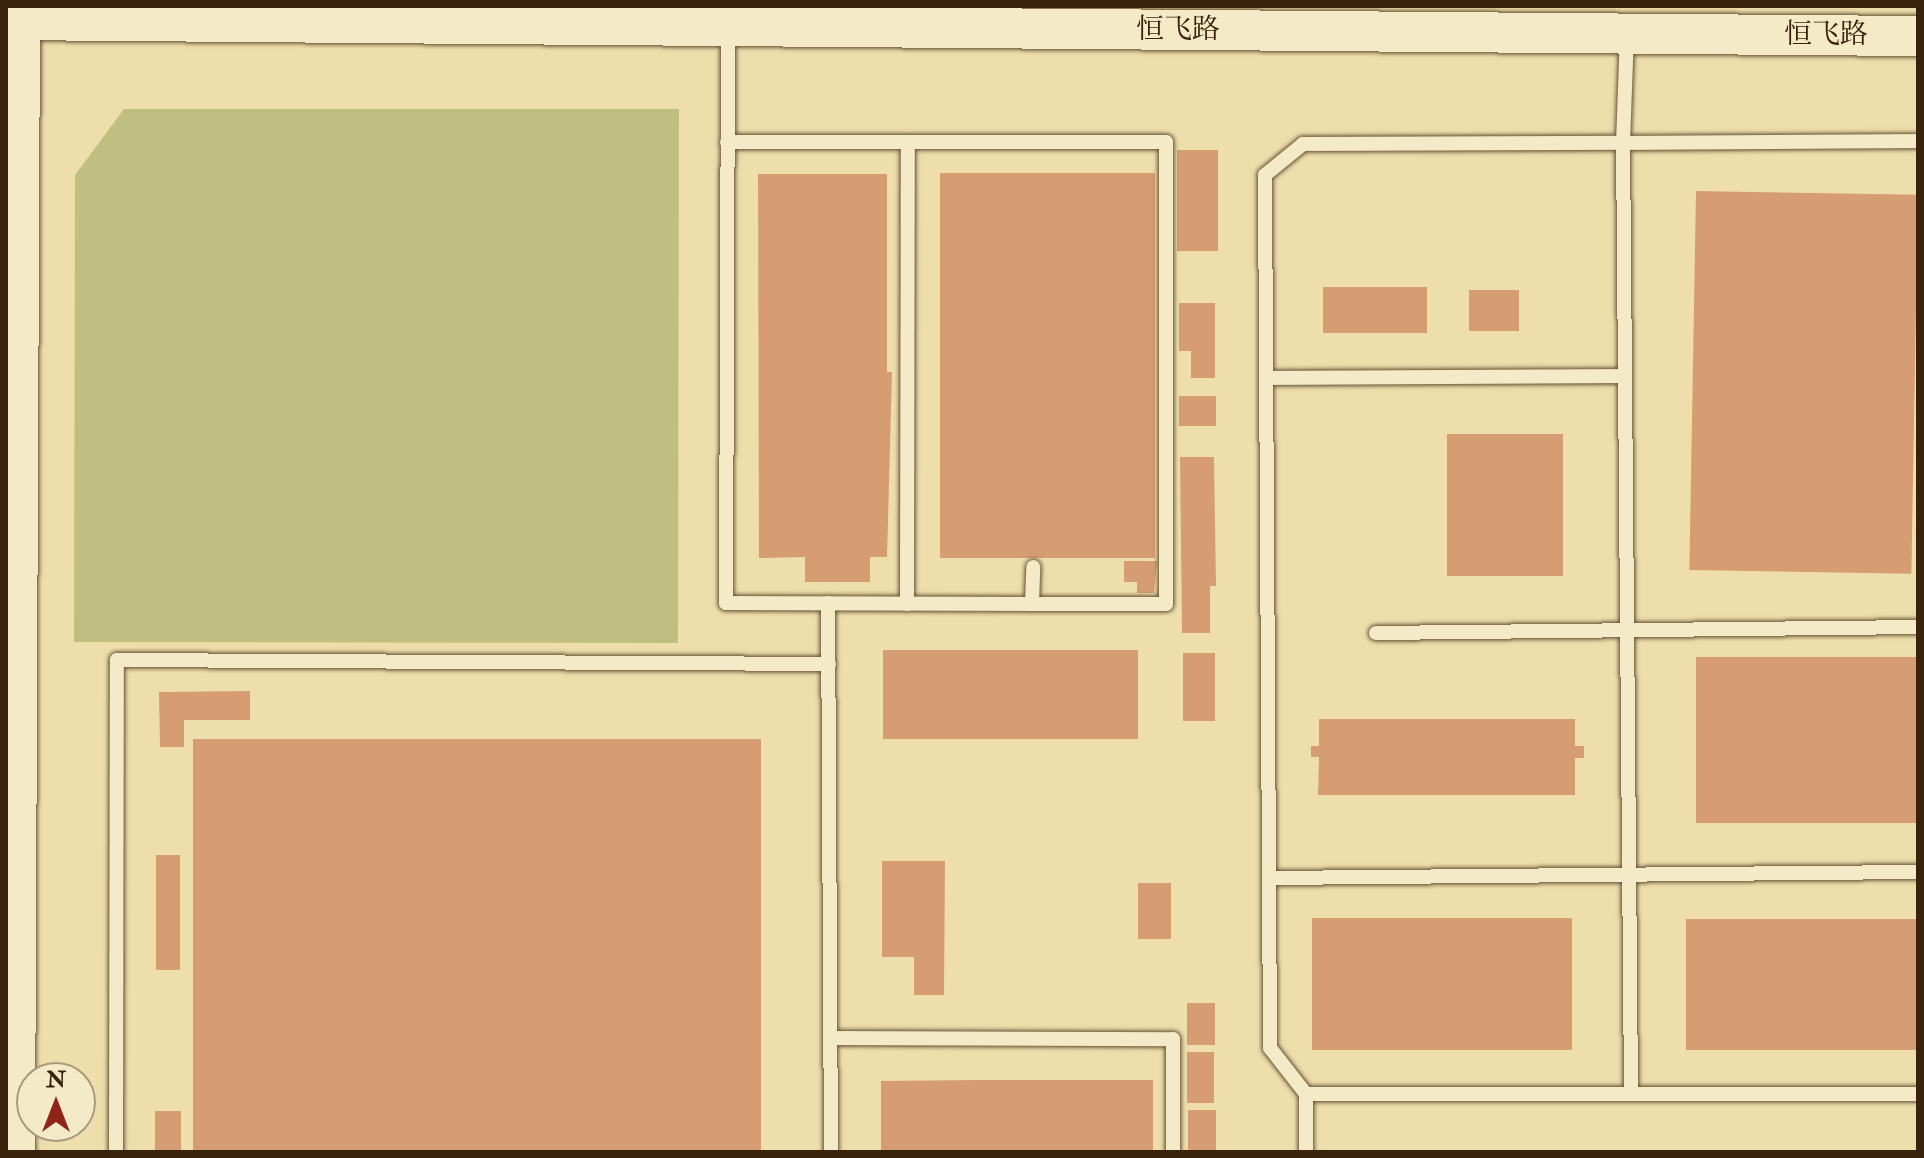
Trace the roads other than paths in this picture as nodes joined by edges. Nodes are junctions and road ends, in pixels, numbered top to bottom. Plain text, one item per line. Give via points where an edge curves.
1 (15, 15) edge
2 (728, 26) junction
3 (1627, 34) junction
4 (1918, 36) edge
5 (1918, 141) edge
6 (727, 142) junction
7 (908, 142) junction
8 (1623, 143) junction
9 (1624, 376) junction
10 (1266, 378) junction
11 (1033, 567) dead end
12 (828, 603) junction
13 (907, 604) junction
14 (1032, 604) junction
15 (1918, 627) edge
16 (1625, 631) junction
17 (1376, 633) dead end
18 (829, 664) junction
19 (1628, 872) junction
20 (1918, 872) edge
21 (1269, 878) junction
22 (831, 1038) junction
23 (1631, 1093) junction
24 (11, 1094) edge
25 (1306, 1094) junction
26 (1918, 1094) edge
27 (15, 1152) edge
28 (116, 1152) edge
29 (831, 1152) edge
30 (1173, 1152) edge
31 (1306, 1152) edge

1 - 2 main road, 恒飞路
1 - 24 main road
2 - 3 main road, 恒飞路
2 - 6 lane
3 - 4 main road, 恒飞路
3 - 8 lane
5 - 8 lane
6 - 7 lane
6 - 12 lane via 726,603
7 - 13 lane
7 - 14 lane via 1166,142 1166,604
8 - 9 lane
8 - 10 lane via 1303,144 1265,175
9 - 10 lane
9 - 16 lane
10 - 21 lane
11 - 14 lane
12 - 13 lane
12 - 18 lane
13 - 14 lane
15 - 16 lane
16 - 17 lane
16 - 19 lane
18 - 22 lane
18 - 28 lane via 117,660
19 - 20 lane
19 - 21 lane
19 - 23 lane
21 - 25 lane via 1270,1048
22 - 29 lane
22 - 30 lane via 1173,1039
23 - 25 lane
23 - 26 lane
24 - 27 main road
25 - 31 lane

